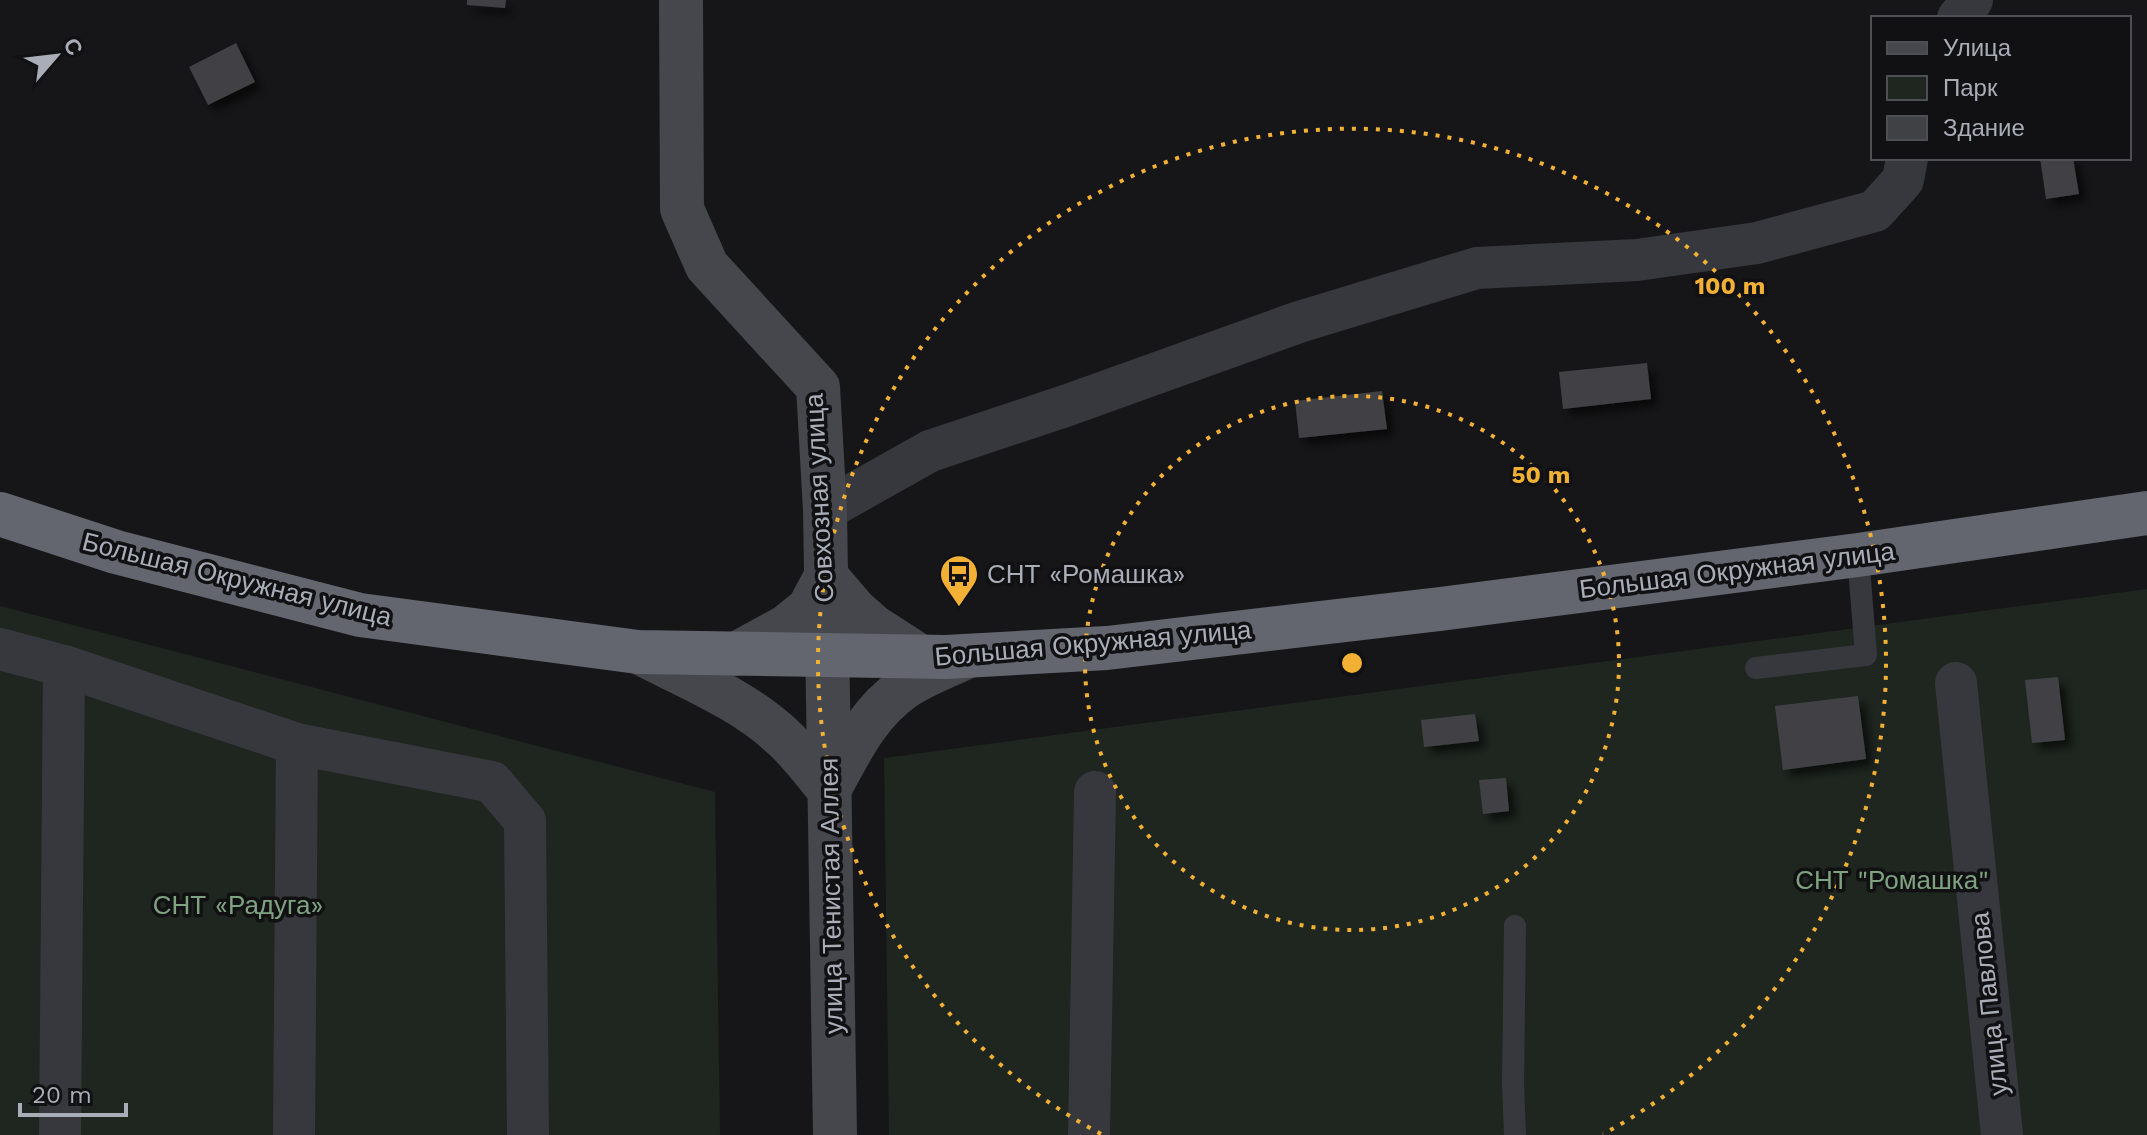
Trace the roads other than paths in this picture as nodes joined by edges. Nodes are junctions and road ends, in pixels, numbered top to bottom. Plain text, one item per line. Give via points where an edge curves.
1 (681, 0) edge
2 (1972, 0) edge
3 (1960, 16) edge
4 (1907, 160) edge
5 (825, 510) junction
6 (2147, 513) edge
7 (0, 514) edge
8 (1858, 555) junction
9 (826, 576) junction
10 (0, 649) edge
11 (638, 652) junction
12 (736, 654) junction
13 (827, 657) junction
14 (921, 657) junction
15 (966, 657) junction
16 (64, 666) junction
17 (1756, 668) dead end
18 (1956, 683) dead end
19 (297, 744) junction
20 (829, 790) junction
21 (1095, 792) dead end
22 (1515, 926) dead end
23 (60, 1135) edge
24 (294, 1135) edge
25 (528, 1135) edge
26 (835, 1135) edge
27 (1089, 1135) edge
28 (1515, 1135) edge
29 (2002, 1135) edge

1 - 5 street, Совхозная улица via 682,209 707,266 818,387
2 - 3 street
4 - 5 street via 1903,180 1875,211 1757,243 1637,260 1477,268 1299,322 930,451
5 - 9 street, Совхозная улица
6 - 8 highway, Большая Окружная улица
7 - 11 highway, Большая Окружная улица via 116,552 360,615
8 - 15 highway, Большая Окружная улица via 1107,648
8 - 17 lane via 1866,655
9 - 12 street via 809,608
9 - 13 street, Совхозная улица
9 - 14 street via 873,626
10 - 16 street
11 - 12 highway, Большая Окружная улица
11 - 20 street via 759,718 788,742
12 - 13 highway, Большая Окружная улица
13 - 14 highway, Большая Окружная улица
13 - 20 street, улица Тенистая Аллея
14 - 15 highway, Большая Окружная улица
15 - 20 street via 906,687 878,710
16 - 19 street
16 - 23 street
18 - 29 street, улица Павлова
19 - 24 street
19 - 25 street via 492,782 525,821
20 - 26 street, улица Тенистая Аллея
21 - 27 street
22 - 28 lane

